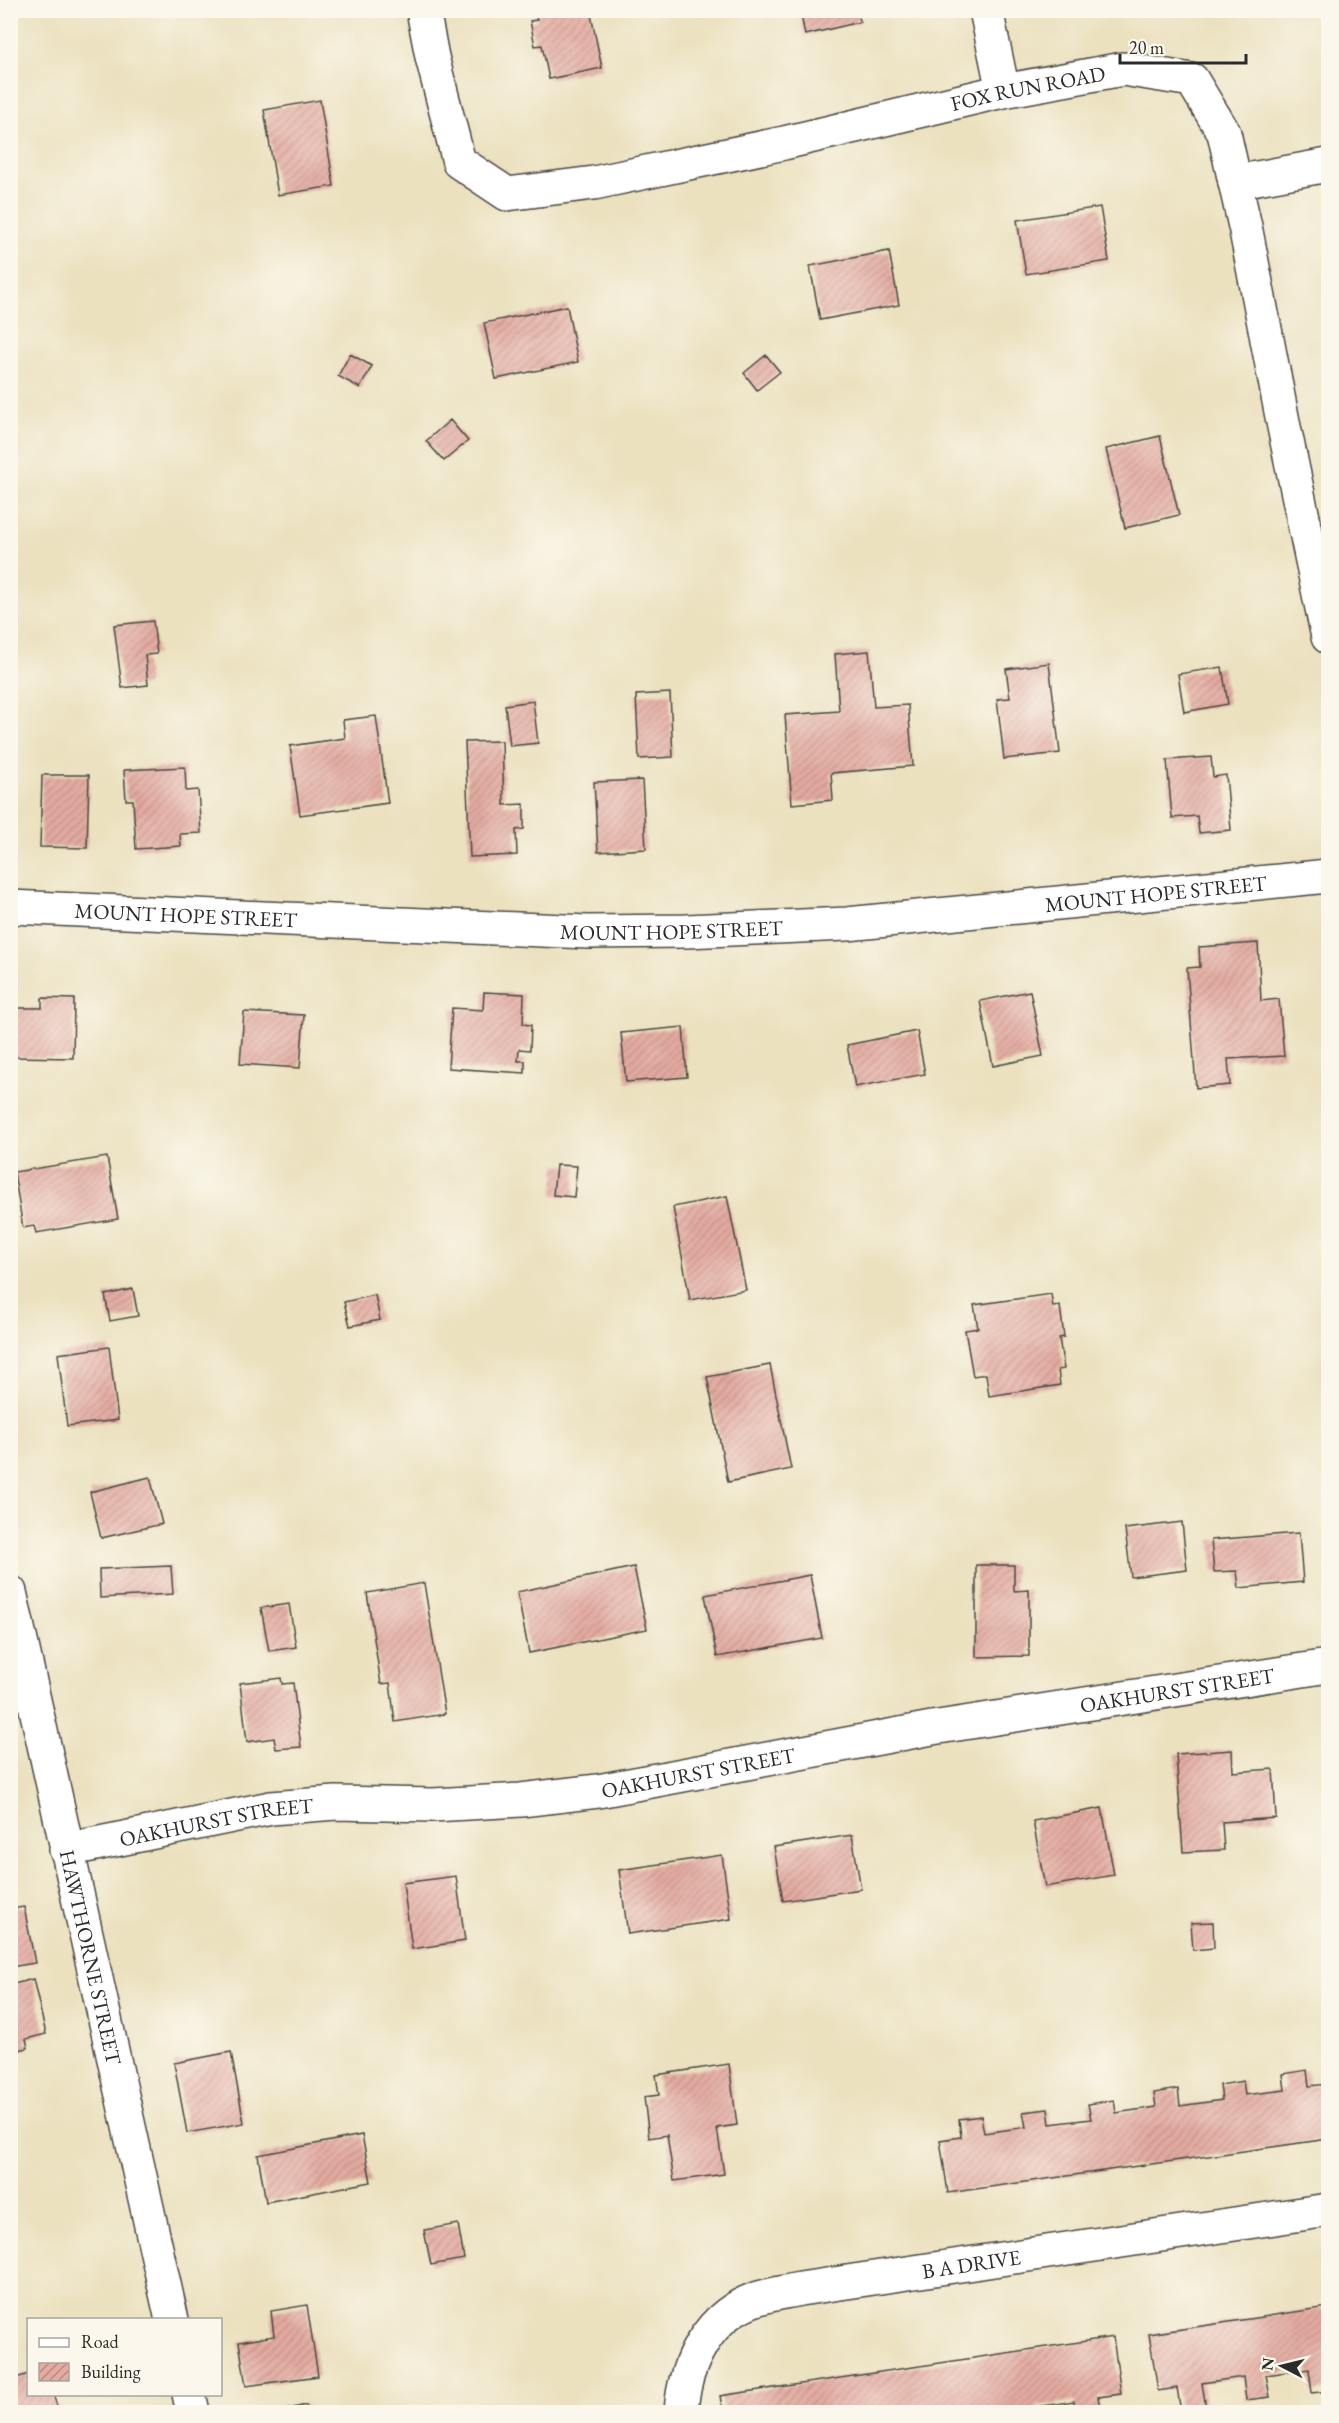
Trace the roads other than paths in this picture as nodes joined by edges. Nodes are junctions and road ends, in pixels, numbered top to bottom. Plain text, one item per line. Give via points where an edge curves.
1 (423, 10) edge
2 (986, 10) edge
3 (1003, 91) junction
4 (1329, 165) edge
5 (1236, 182) junction
6 (1329, 637) edge
7 (1329, 876) edge
8 (10, 908) edge
9 (10, 1592) edge
10 (1329, 1666) edge
11 (66, 1850) junction
12 (1329, 2210) edge
13 (172, 2318) edge
14 (189, 2396) edge
15 (193, 2412) edge
16 (681, 2412) edge

1 - 3 street, FOX RUN ROAD via 459,162 507,194 594,183
2 - 3 street
3 - 5 street, FOX RUN ROAD via 1123,69 1192,80 1224,133
4 - 5 street
5 - 6 street, FOX RUN ROAD
7 - 8 street, MOUNT HOPE STREET via 847,924 686,931 588,932
9 - 11 street, HAWTHORNE STREET
10 - 11 street, OAKHURST STREET via 932,1728 598,1791 433,1805 336,1803 271,1809
11 - 13 street, HAWTHORNE STREET
12 - 16 street, B A DRIVE via 757,2298 728,2313 705,2338 689,2366
14 - 15 street

